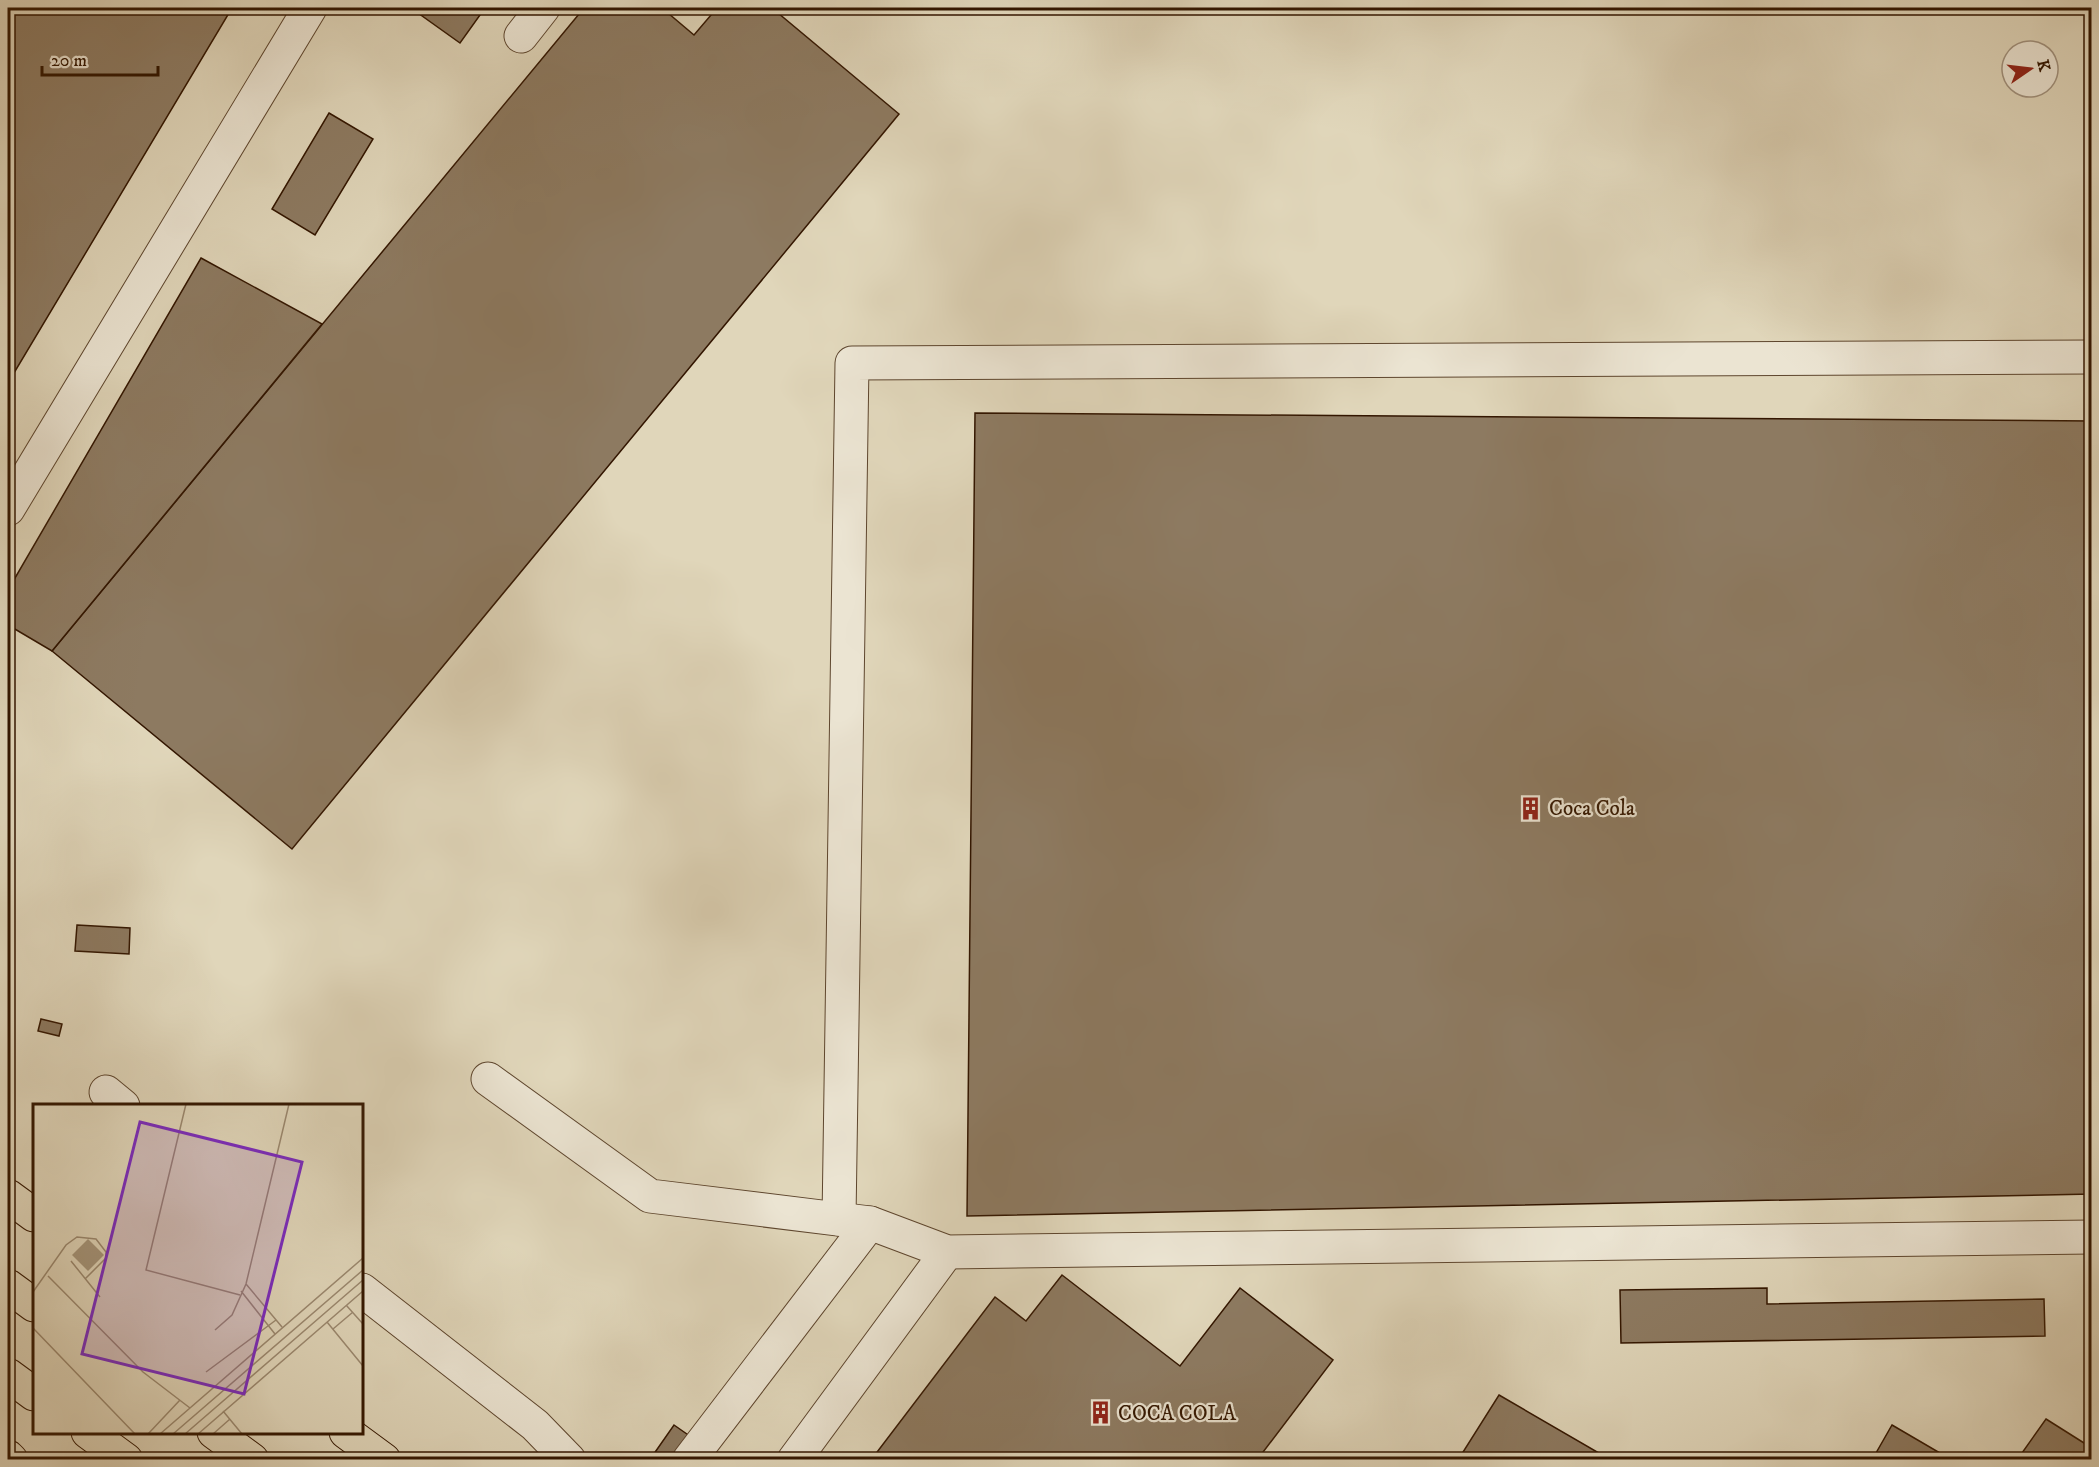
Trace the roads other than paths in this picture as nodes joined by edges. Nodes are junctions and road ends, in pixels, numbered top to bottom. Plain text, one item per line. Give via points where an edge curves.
1 (310, 8) edge
2 (543, 8) edge
3 (521, 36) dead end
4 (2091, 357) edge
5 (8, 508) edge
6 (488, 1079) dead end
7 (8, 1196) edge
8 (33, 1214) edge
9 (854, 1221) junction
10 (2091, 1237) edge
11 (947, 1252) junction
12 (8, 1286) edge
13 (363, 1291) edge
14 (33, 1304) edge
15 (8, 1375) edge
16 (33, 1393) edge
17 (91, 1434) edge
18 (217, 1434) edge
19 (349, 1434) edge
20 (8, 1457) edge
21 (11, 1460) edge
22 (126, 1460) edge
23 (252, 1460) edge
24 (384, 1460) edge
25 (569, 1460) edge
26 (689, 1460) edge
27 (794, 1460) edge

1 - 5 street
2 - 3 street
4 - 9 street via 852,363
6 - 9 street via 650,1196
7 - 8 main road
9 - 11 street
9 - 26 street
10 - 11 street
11 - 27 street
12 - 14 main road
13 - 25 street via 535,1425
15 - 16 main road
17 - 22 main road
18 - 23 main road
19 - 24 main road
20 - 21 main road

